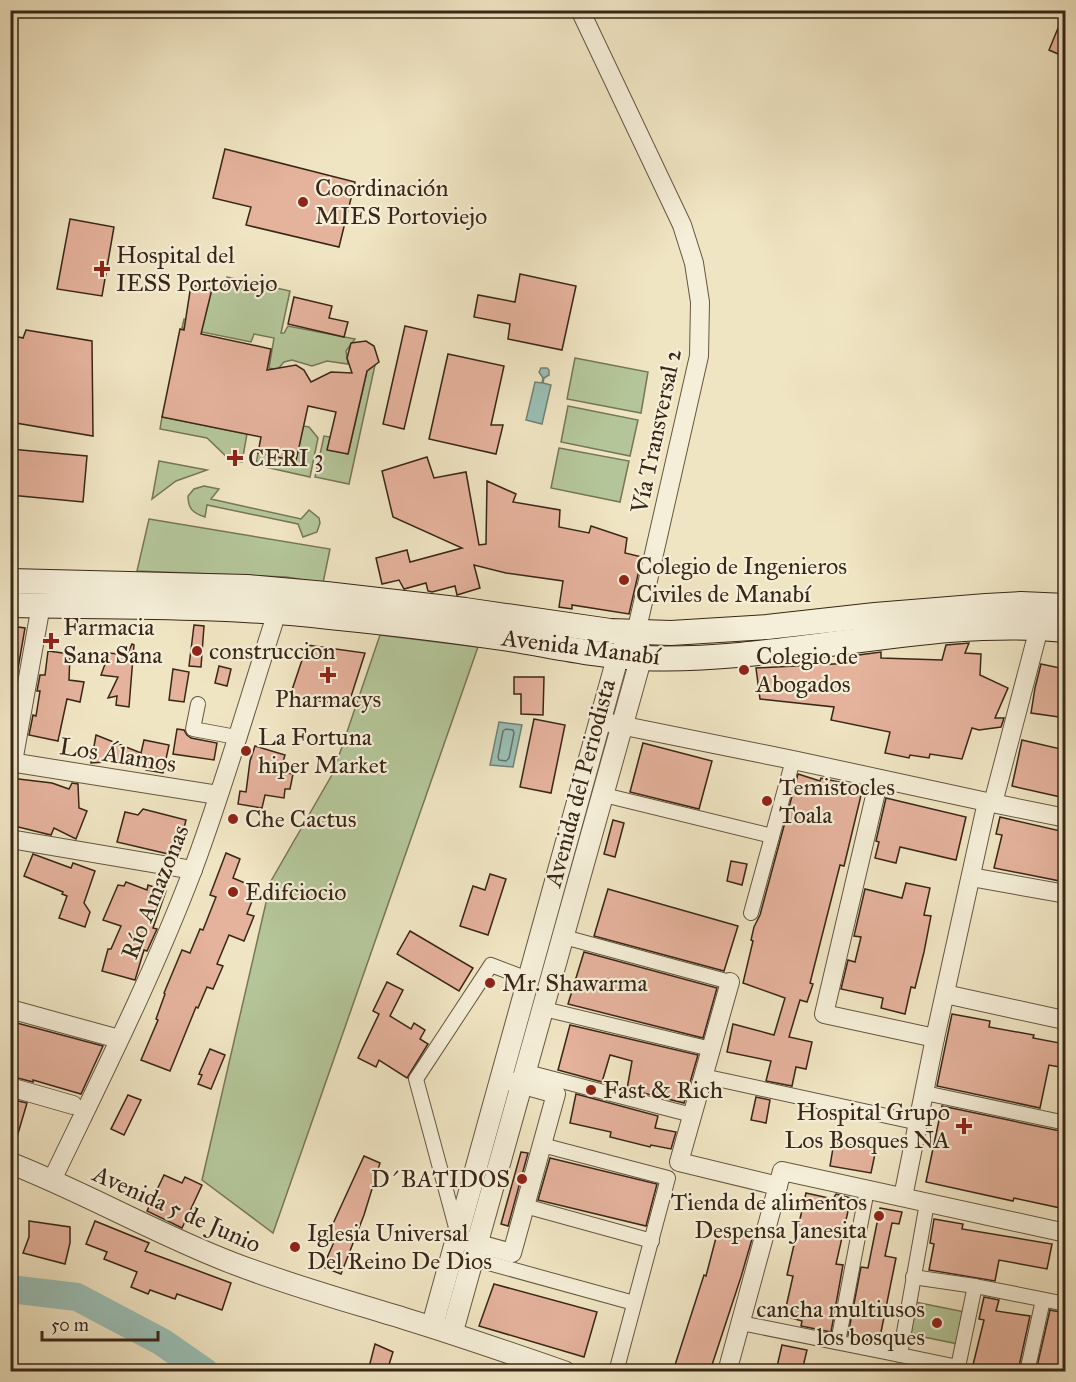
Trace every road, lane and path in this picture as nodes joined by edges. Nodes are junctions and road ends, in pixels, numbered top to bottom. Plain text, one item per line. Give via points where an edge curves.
1 (580, 10) edge
2 (10, 581) edge
3 (326, 594) junction
4 (10, 605) edge
5 (41, 605) junction
6 (1065, 606) edge
7 (277, 612) junction
8 (1039, 628) junction
9 (1065, 630) edge
10 (636, 633) junction
11 (629, 657) junction
12 (198, 704) dead end
13 (600, 721) junction
14 (622, 726) junction
15 (236, 737) junction
16 (794, 760) junction
17 (12, 762) edge
18 (879, 779) junction
19 (218, 795) junction
20 (604, 795) junction
21 (990, 803) junction
22 (1065, 818) edge
23 (772, 836) junction
24 (10, 839) edge
25 (193, 870) junction
26 (971, 877) junction
27 (1065, 894) edge
28 (751, 913) dead end
29 (564, 937) junction
30 (528, 979) junction
31 (730, 982) joint
32 (946, 990) junction
33 (10, 1009) edge
34 (544, 1009) junction
35 (1064, 1020) edge
36 (929, 1037) junction
37 (119, 1039) junction
38 (711, 1049) junction
39 (703, 1076) junction
40 (501, 1079) junction
41 (525, 1079) junction
42 (10, 1088) edge
43 (925, 1093) junction
44 (73, 1105) dead end
45 (692, 1115) junction
46 (919, 1123) junction
47 (1065, 1123) edge
48 (542, 1145) junction
49 (10, 1162) edge
50 (52, 1180) junction
51 (778, 1186) junction
52 (867, 1190) junction
53 (903, 1197) junction
54 (927, 1203) junction
55 (525, 1206) junction
56 (1065, 1233) edge
57 (457, 1235) junction
58 (652, 1241) junction
59 (476, 1251) junction
60 (913, 1277) junction
61 (975, 1286) junction
62 (1043, 1300) junction
63 (634, 1303) junction
64 (1065, 1304) edge
65 (741, 1323) junction
66 (432, 1327) junction
67 (452, 1334) junction
68 (838, 1342) junction
69 (900, 1355) junction
70 (958, 1369) edge
71 (565, 1371) edge
72 (616, 1371) edge
73 (727, 1371) edge
74 (1027, 1371) edge

1 - 10 street, Vía Transversal 2 via 682,225 694,263 700,302 699,356
2 - 3 main road, Avenida Manabí via 248,587
3 - 7 street, Avenida Manabí
3 - 10 main road, Avenida Manabí
4 - 5 main road, Avenida Manabí
5 - 7 main road, Avenida Manabí
5 - 17 street
6 - 10 main road, Avenida Manabí via 997,605 707,633
7 - 11 main road, Avenida Manabí
7 - 15 street, Río Amazonas
8 - 9 main road, Avenida Manabí
8 - 11 main road, Avenida Manabí via 971,629 731,655
8 - 21 street
10 - 11 street, Avenida del Periodista
11 - 13 street, Avenida del Periodista
11 - 14 street, Avenida del Periodista
12 - 15 street via 193,729
13 - 14 street
13 - 30 street, Avenida del Periodista
14 - 16 street
14 - 20 street, Avenida del Periodista
15 - 19 street, Río Amazonas
16 - 18 street
16 - 23 street
17 - 19 street, Los Álamos
18 - 21 street
18 - 36 street via 824,1014
19 - 25 street, Río Amazonas
20 - 23 street
20 - 29 street, Avenida del Periodista
21 - 22 street
21 - 26 street
23 - 28 street
24 - 25 street
25 - 37 street, Río Amazonas
26 - 27 street
26 - 32 street
29 - 31 street
29 - 34 street, Avenida del Periodista
30 - 40 street, Avenida del Periodista
30 - 57 street via 492,965 416,1079
31 - 38 street
32 - 35 street
32 - 36 street
33 - 37 street
34 - 38 street
34 - 41 street, Avenida del Periodista
36 - 43 street
37 - 50 street, Río Amazonas
38 - 39 street
39 - 45 street
39 - 46 street
40 - 41 street
40 - 57 street, Avenida del Periodista
41 - 45 street
41 - 48 street via 556,1094
41 - 59 street, Avenida del Periodista
42 - 44 street
43 - 46 street
43 - 47 street
45 - 51 street via 679,1162
46 - 53 street
48 - 55 street
48 - 58 street via 668,1178
49 - 50 street, Avenida 5 de Junio
50 - 66 street, Avenida 5 de Junio via 234,1264
51 - 52 street via 783,1171
51 - 65 street
52 - 53 street
52 - 68 street
53 - 54 street
54 - 56 street
54 - 60 street
55 - 58 street
55 - 59 street via 512,1253
57 - 59 street
57 - 66 street, Avenida del Periodista
58 - 63 street
59 - 63 street
59 - 67 street, Avenida del Periodista
60 - 61 street
60 - 69 street
61 - 62 street
61 - 70 street
62 - 64 street
62 - 74 street
63 - 72 street
65 - 68 street
65 - 73 street
66 - 67 street, Avenida 5 de Junio
67 - 71 street, Avenida 5 de Junio
68 - 69 street
69 - 70 street

